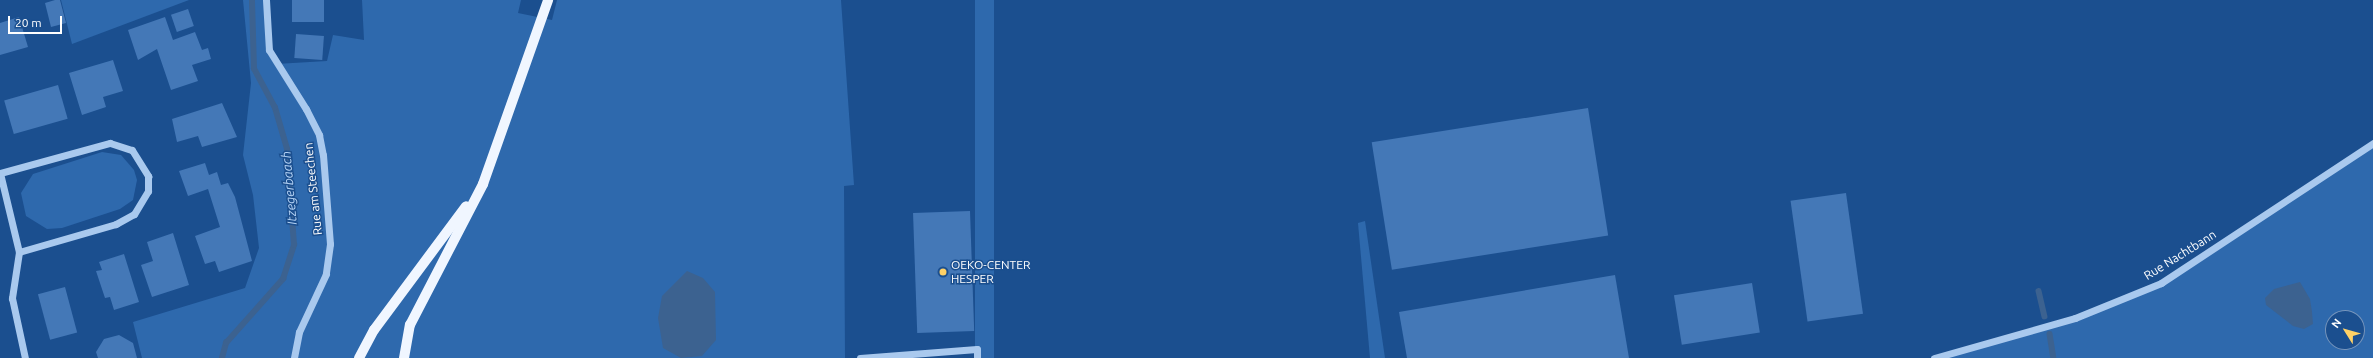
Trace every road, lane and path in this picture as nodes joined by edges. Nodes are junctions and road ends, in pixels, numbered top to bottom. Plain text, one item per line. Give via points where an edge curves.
1 (266, 0) edge
2 (548, 0) edge
3 (2373, 143) edge
4 (0, 173) edge
5 (483, 184) junction
6 (20, 252) junction
7 (25, 358) edge
8 (294, 358) edge
9 (359, 358) edge
10 (404, 358) edge
11 (860, 358) edge
12 (977, 358) edge
13 (1934, 358) edge

1 - 8 street, Rue am Steechen via 269,50 319,135 330,244 326,274 299,332
2 - 5 main road
3 - 13 street, Rue Nachtbann via 2161,283 2075,318
4 - 6 street
4 - 6 street via 110,143 132,150 148,176 148,191 134,214 116,224
5 - 9 main road via 374,330
5 - 10 main road via 410,325
6 - 7 street via 12,298
11 - 12 street via 977,349

